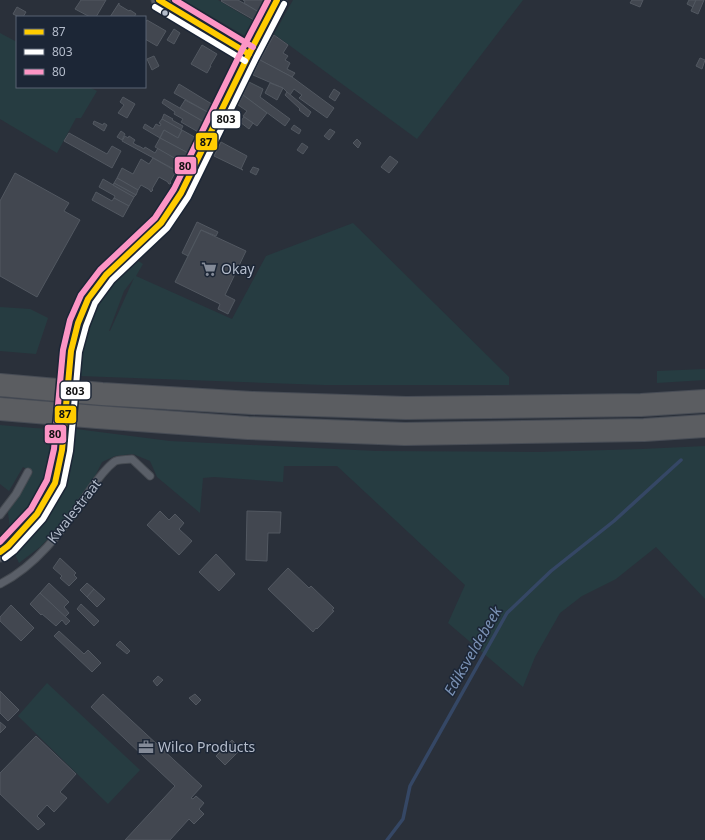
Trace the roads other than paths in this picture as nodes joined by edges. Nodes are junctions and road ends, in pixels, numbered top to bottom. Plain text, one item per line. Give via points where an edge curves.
1 (158, 0) edge
2 (278, 0) edge
3 (249, 54) junction
4 (0, 385) edge
5 (705, 401) edge
6 (0, 409) edge
7 (705, 426) edge
8 (28, 472) dead end
9 (150, 476) dead end
10 (0, 514) edge
11 (0, 552) edge
12 (0, 584) edge

1 - 3 street
2 - 3 street, Kwalestraat
3 - 11 street, Kwalestraat, bridge via 181,193 161,223 106,275 88,299 78,323 71,351 62,450 55,483 37,514
4 - 5 highway via 252,403 406,408 641,405
6 - 7 highway via 248,428 405,434 644,430
8 - 10 lane via 16,494
9 - 12 lane, Kwalestraat via 132,459 115,461 38,557

